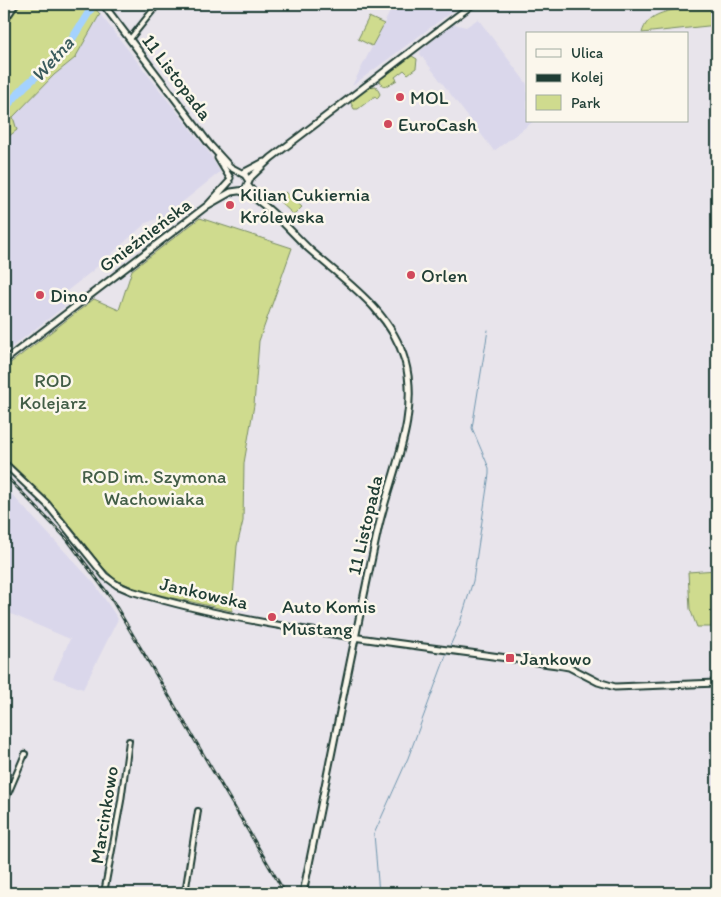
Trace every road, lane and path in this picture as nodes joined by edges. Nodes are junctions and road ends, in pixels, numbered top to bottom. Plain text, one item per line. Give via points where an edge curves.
1 (16, 4) edge
2 (103, 4) edge
3 (158, 4) edge
4 (473, 4) edge
5 (4, 22) edge
6 (130, 39) junction
7 (210, 145) junction
8 (271, 158) junction
9 (241, 173) junction
10 (230, 180) junction
11 (248, 183) junction
12 (238, 191) junction
13 (208, 205) junction
14 (271, 213) junction
15 (4, 361) edge
16 (4, 463) edge
17 (356, 638) junction
18 (717, 683) edge
19 (129, 741) dead end
20 (25, 754) dead end
21 (6, 794) edge
22 (4, 803) edge
23 (198, 811) dead end
24 (104, 893) edge
25 (185, 893) edge
26 (303, 893) edge

1 - 5 street
2 - 6 main road, 11 Listopada
3 - 6 street
4 - 8 main road
6 - 7 main road, 11 Listopada
7 - 9 main road, 11 Listopada via 229,166
7 - 10 main road, 11 Listopada
8 - 9 main road
8 - 11 main road
9 - 10 main road, Gnieźnieńska
9 - 11 main road, 11 Listopada
10 - 12 main road, 11 Listopada
10 - 13 main road, Gnieźnieńska
11 - 12 main road, Gnieźnieńska
11 - 14 main road, 11 Listopada
12 - 13 main road, Gnieźnieńska
12 - 14 main road, 11 Listopada
13 - 15 main road, Gnieźnieńska
14 - 17 main road, 11 Listopada via 375,308 393,333 406,368 407,417 378,528
16 - 17 main road, Jankowska via 47,504 101,571 117,585 139,594 231,615
17 - 18 main road, Jankowska via 569,666 598,682 615,686
17 - 26 main road, 11 Listopada
19 - 24 street, Marcinkowo
20 - 21 street
21 - 22 street
23 - 25 street

